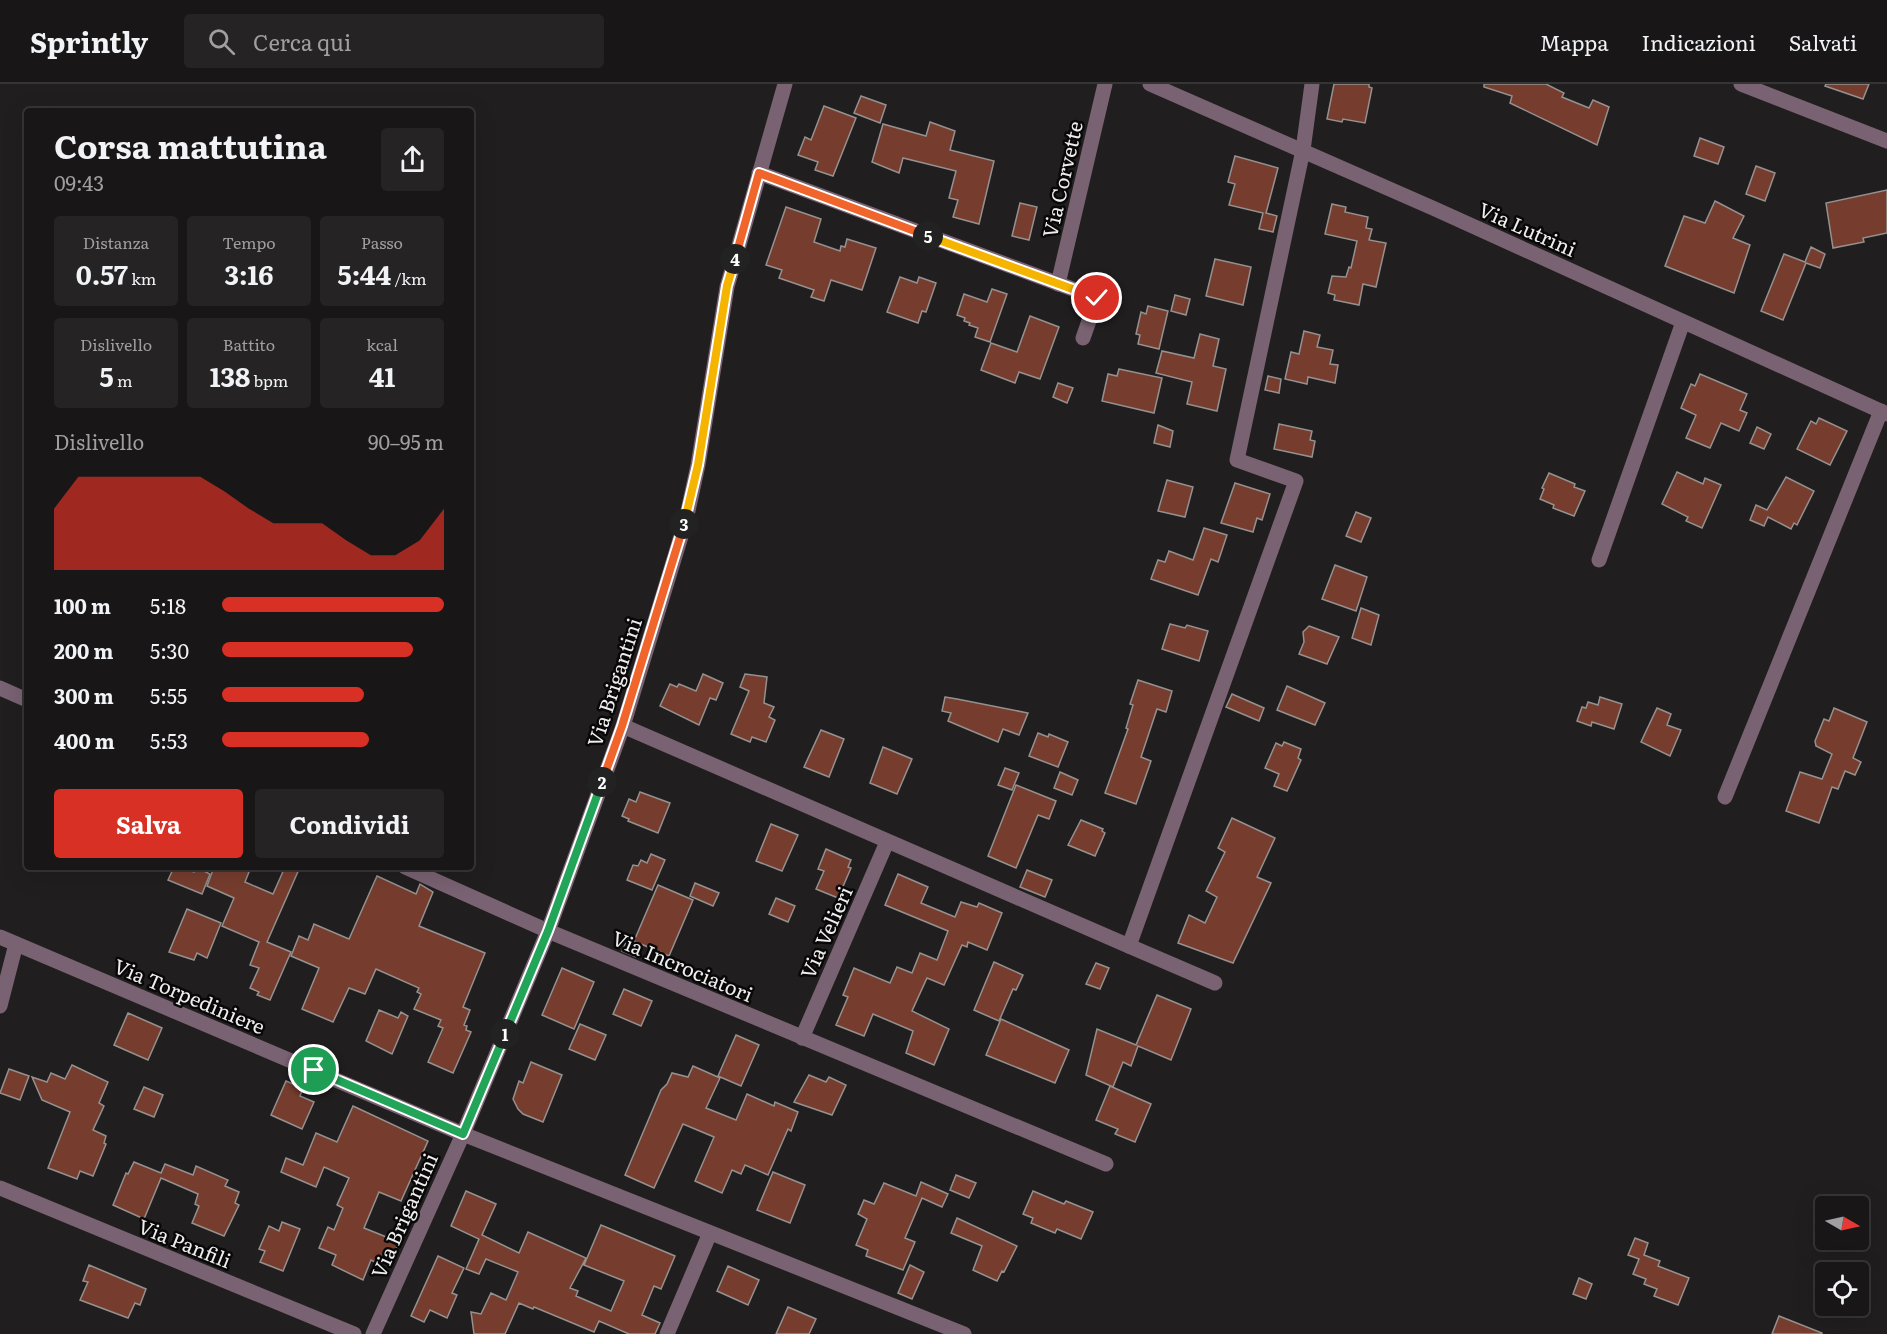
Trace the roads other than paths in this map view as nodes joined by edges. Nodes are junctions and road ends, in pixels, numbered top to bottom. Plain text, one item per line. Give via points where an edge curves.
1 (785, 84) edge
2 (1105, 84) edge
3 (1150, 84) edge
4 (1312, 84) edge
5 (1741, 84) edge
6 (1887, 141) edge
7 (1303, 150) junction
8 (759, 173) junction
9 (1058, 284) junction
10 (1683, 322) junction
11 (1083, 338) dead end
12 (1884, 413) edge
13 (1599, 560) dead end
14 (0, 688) edge
15 (24, 699) edge
16 (622, 726) junction
17 (1725, 797) dead end
18 (887, 842) junction
19 (412, 870) edge
20 (548, 931) junction
21 (0, 937) edge
22 (16, 944) junction
23 (1129, 946) junction
24 (1215, 983) dead end
25 (0, 1005) edge
26 (802, 1038) junction
27 (463, 1134) junction
28 (1106, 1164) dead end
29 (0, 1188) edge
30 (710, 1233) junction
31 (354, 1334) edge
32 (373, 1334) edge
33 (666, 1334) edge
34 (963, 1334) edge

1 - 8 street, Via Brigantini
2 - 9 street, Via Corvette
3 - 7 street, Via Lutrini
4 - 7 street
5 - 6 street
7 - 10 street, Via Lutrini
7 - 23 street via 1237,460 1296,481
8 - 9 street
8 - 16 street, Via Brigantini via 727,286 686,519
9 - 11 street via 1097,298
10 - 12 street, Via Lutrini
10 - 13 street
12 - 17 street
14 - 15 street
16 - 18 street
16 - 20 street, Via Brigantini
18 - 23 street
18 - 26 street, Via Velieri
19 - 20 street, Via Incrociatori
20 - 26 street, Via Incrociatori
20 - 27 street, Via Brigantini
21 - 22 street, Via Torpediniere
22 - 25 street
22 - 27 street, Via Torpediniere
23 - 24 street
26 - 28 street, Via Incrociatori
27 - 30 street, Via Torpediniere
27 - 32 street, Via Brigantini
29 - 31 street, Via Panfili
30 - 33 street
30 - 34 street, Via Torpediniere

